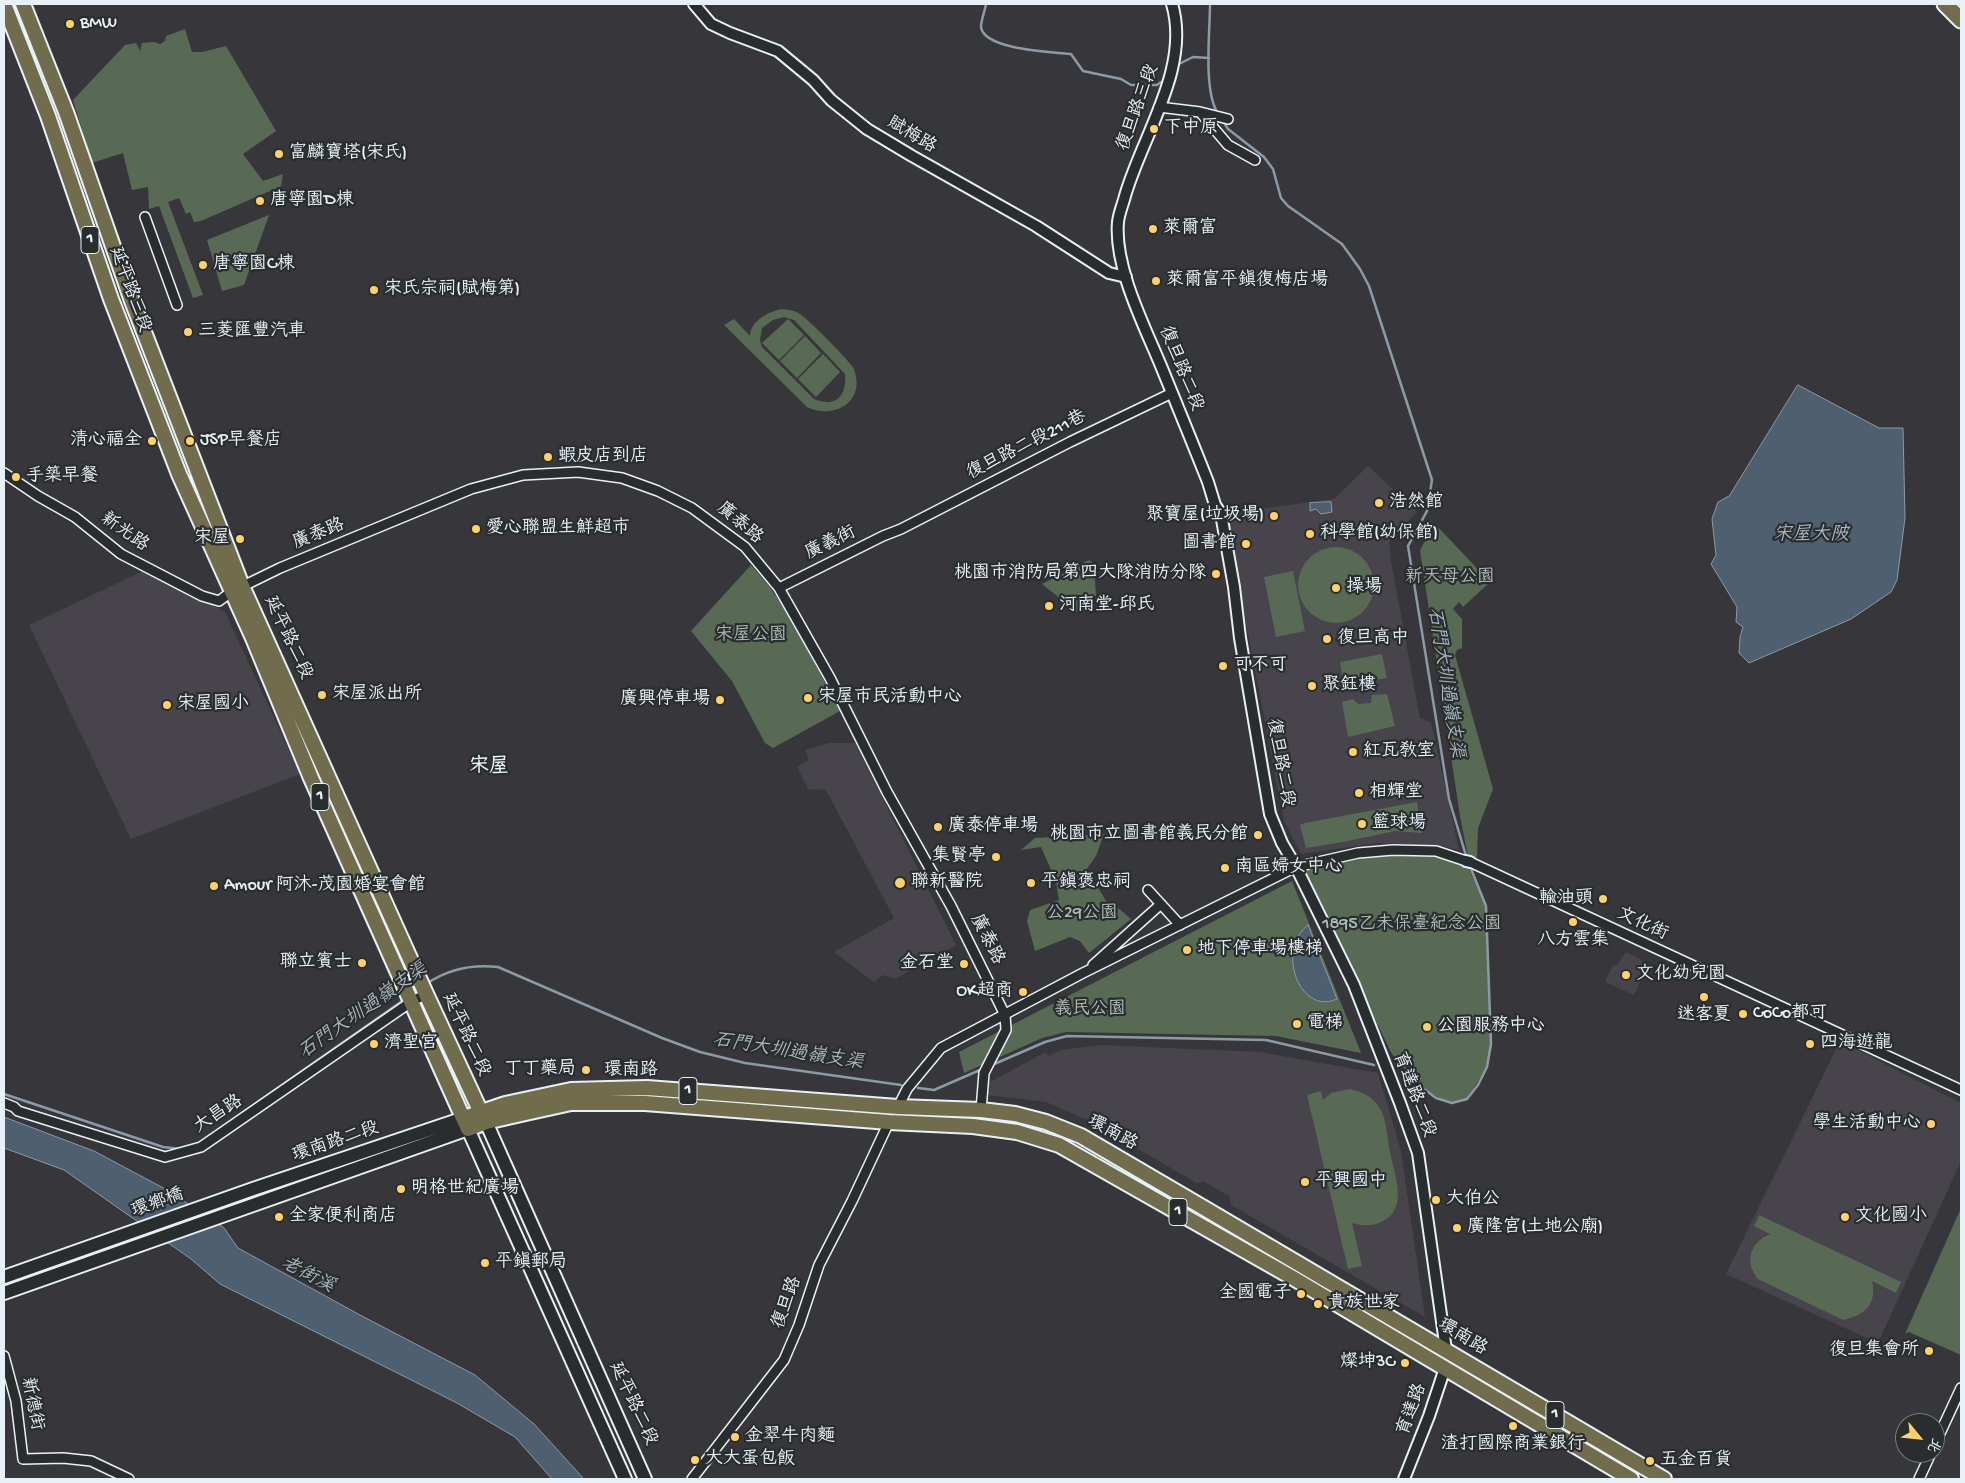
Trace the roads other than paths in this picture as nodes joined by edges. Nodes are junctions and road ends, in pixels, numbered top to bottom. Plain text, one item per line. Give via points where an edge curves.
1 (4, 4) edge
2 (23, 4) edge
3 (694, 4) edge
4 (1172, 4) edge
5 (1945, 4) edge
6 (1961, 20) edge
7 (1159, 108) junction
8 (1200, 112) junction
9 (1227, 119) dead end
10 (1255, 160) dead end
11 (145, 218) dead end
12 (1118, 221) joint
13 (1126, 277) junction
14 (177, 305) dead end
15 (1172, 393) junction
16 (196, 467) joint
17 (4, 473) edge
18 (179, 474) joint
19 (898, 531) joint
20 (779, 588) junction
21 (237, 589) junction
22 (1296, 867) junction
23 (1148, 890) dead end
24 (1161, 904) junction
25 (1180, 925) junction
26 (1083, 973) junction
27 (426, 994) junction
28 (411, 1002) junction
29 (1005, 1015) junction
30 (1961, 1090) edge
31 (4, 1103) edge
32 (898, 1107) junction
33 (4, 1108) edge
34 (18, 1110) junction
35 (981, 1110) junction
36 (483, 1117) junction
37 (889, 1122) junction
38 (466, 1123) junction
39 (219, 1201) joint
40 (1204, 1208) junction
41 (228, 1213) joint
42 (1197, 1223) junction
43 (4, 1277) edge
44 (4, 1293) edge
45 (1446, 1350) junction
46 (4, 1356) edge
47 (1445, 1368) junction
48 (1961, 1388) edge
49 (1945, 1422) edge
50 (1926, 1463) edge
51 (129, 1479) edge
52 (625, 1479) edge
53 (646, 1479) edge
54 (692, 1479) edge
55 (1404, 1479) edge
56 (1631, 1479) edge
57 (1664, 1479) edge
58 (1919, 1479) edge

1 - 18 main road, 延平路三段 / 1 via 48,116 111,299
2 - 16 main road, 延平路三段 / 1
3 - 13 street, 賦梅路 via 712,24 778,51 867,129 1036,226 1109,273
4 - 7 street, 復旦路三段 via 1177,33 1175,55
5 - 6 highway
7 - 8 street
7 - 12 street, 復旦路三段 via 1130,180
8 - 9 street
8 - 10 street via 1228,145
11 - 14 street
12 - 13 street, 復旦路二段
13 - 15 street, 復旦路二段
15 - 19 street, 復旦路二段211巷
15 - 22 street, 復旦路二段 via 1221,514 1270,814
16 - 21 main road, 延平路二段 / 1
17 - 21 street, 新光路 via 75,517 121,554 202,596 219,601
18 - 21 main road, 延平路二段 / 1
19 - 20 street, 廣義街
20 - 21 street, 廣泰路 via 745,547 692,508 622,478 578,472 523,475 472,490 280,568
20 - 29 street, 廣泰路 via 951,906
21 - 27 main road, 延平路二段 / 1
21 - 28 main road, 延平路二段 / 1 via 311,778
22 - 25 street
22 - 30 street, 文化街 via 1358,853 1393,850 1436,851 1468,861
22 - 45 street, 育達路二段 via 1354,985 1418,1153
23 - 24 street
24 - 25 street
24 - 26 street
25 - 26 street
26 - 29 street
27 - 28 street, 大昌路
27 - 36 main road, 延平路二段 / 1
28 - 34 street, 大昌路 via 232,1127 185,1153 165,1157
28 - 38 main road, 延平路二段 / 1
29 - 32 street via 941,1048 907,1089
29 - 35 street via 1006,1030 984,1073
31 - 34 street, 大昌路
32 - 35 main road, 環南路 / 1
32 - 36 main road, 環南路 / 1 via 646,1088 571,1090 505,1104
32 - 37 street
33 - 34 street
35 - 40 main road, 環南路 / 1 via 1014,1114 1063,1128
36 - 37 main road, 環南路 / 1 via 571,1104 636,1103
36 - 38 main road, 環南路 / 1
36 - 53 main road, 延平路二段
37 - 42 main road, 環南路 / 1 via 973,1126 1017,1132 1059,1144
37 - 54 street, 復旦路 via 820,1265 784,1360
38 - 39 main road, 環南路二段
38 - 41 main road, 環南路二段
38 - 52 main road, 延平路二段
39 - 43 main road, 環鄉橋
40 - 42 main road
40 - 45 main road, 環南路 / 1
41 - 44 main road, 環鄉橋
42 - 47 main road, 環南路 / 1
45 - 47 street, 育達路
45 - 57 main road, 環南路 / 1
46 - 51 street, 新德街 via 16,1401 24,1459 91,1461
47 - 55 street, 育達路
47 - 56 main road, 環南路 / 1
48 - 49 street
50 - 58 street

